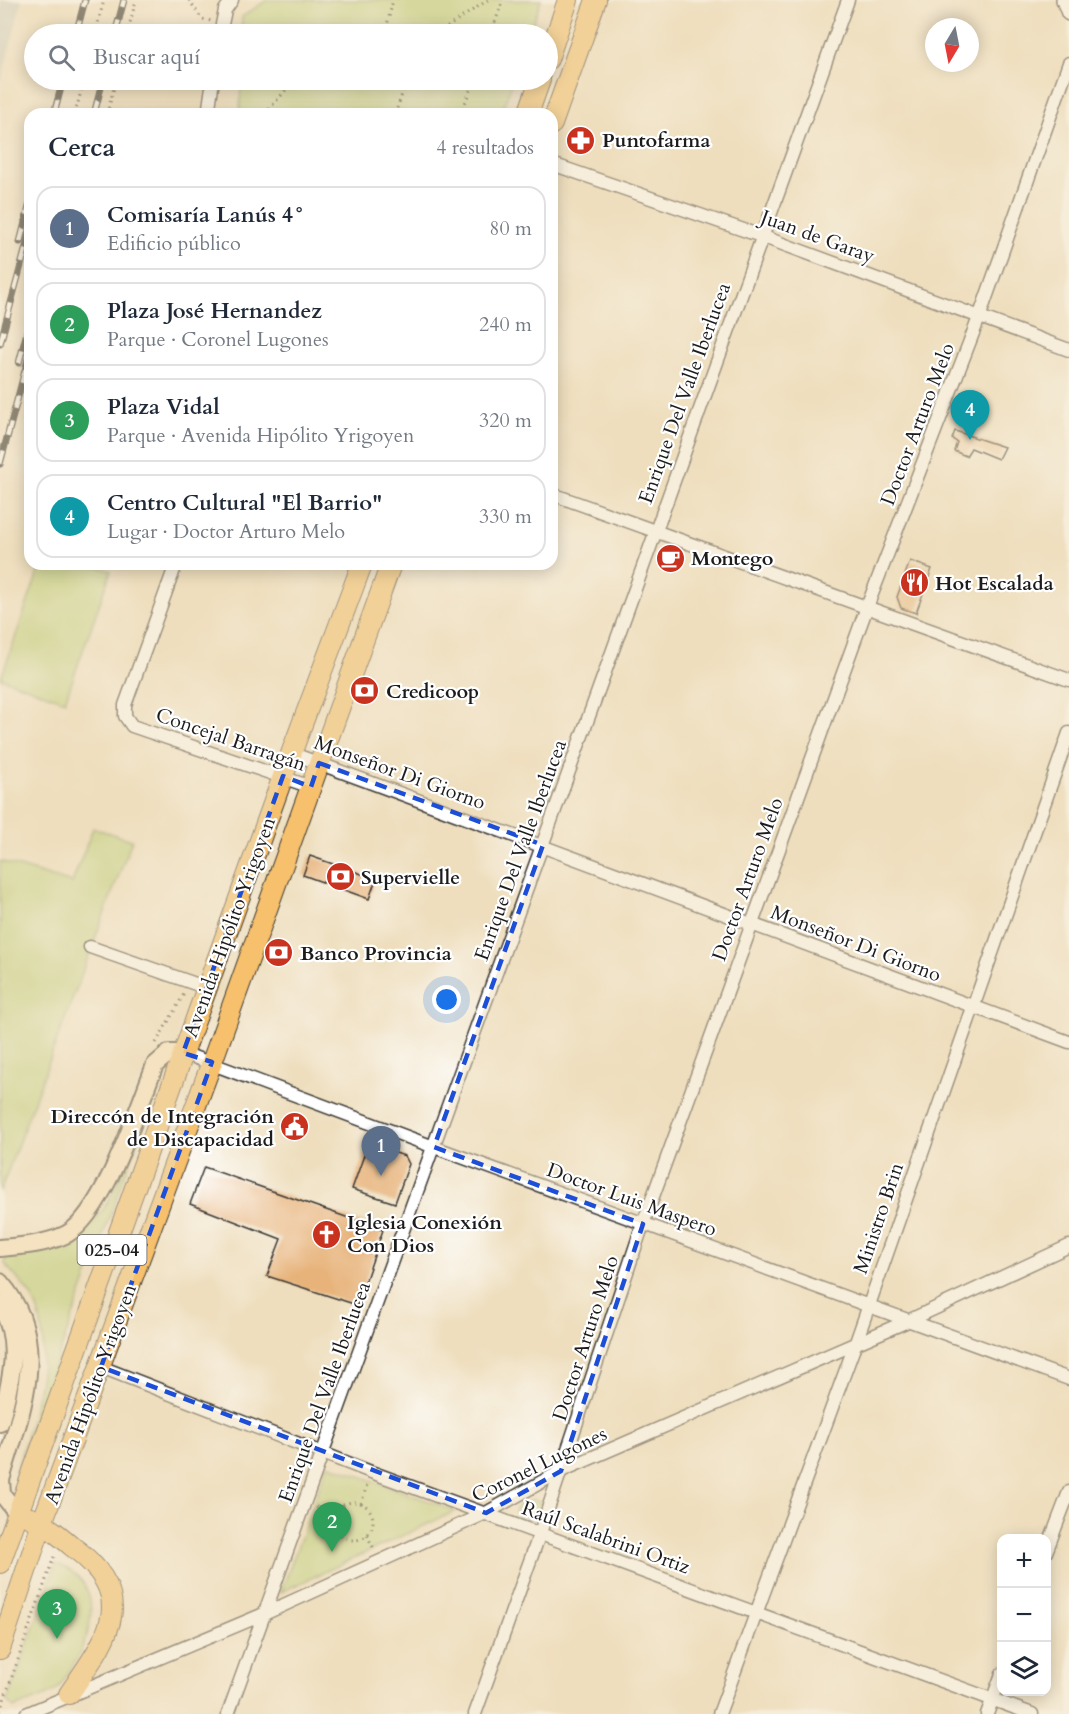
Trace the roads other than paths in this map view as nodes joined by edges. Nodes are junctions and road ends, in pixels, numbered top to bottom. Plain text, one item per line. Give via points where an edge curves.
1 (232, 0) edge
2 (568, 0) edge
3 (596, 0) edge
4 (848, 0) edge
5 (1064, 0) edge
6 (1069, 13) edge
7 (222, 24) edge
8 (558, 30) edge
9 (1069, 63) edge
10 (212, 90) edge
11 (536, 90) edge
12 (209, 108) edge
13 (530, 108) edge
14 (558, 108) edge
15 (558, 166) edge
16 (761, 236) junction
17 (980, 315) junction
18 (1069, 350) edge
19 (558, 496) edge
20 (655, 531) junction
21 (174, 570) edge
22 (360, 570) edge
23 (389, 570) edge
24 (867, 607) junction
25 (1069, 680) edge
26 (1069, 733) edge
27 (291, 753) junction
28 (319, 763) junction
29 (283, 776) junction
30 (311, 787) junction
31 (543, 845) junction
32 (751, 924) junction
33 (90, 947) dead end
34 (207, 988) junction
35 (971, 1008) junction
36 (1069, 1042) edge
37 (183, 1053) junction
38 (212, 1062) junction
39 (434, 1147) junction
40 (643, 1224) junction
41 (1069, 1246) edge
42 (0, 1248) edge
43 (0, 1282) edge
44 (0, 1305) edge
45 (869, 1306) junction
46 (910, 1320) junction
47 (855, 1345) junction
48 (100, 1367) junction
49 (1069, 1379) edge
50 (0, 1423) edge
51 (322, 1453) junction
52 (561, 1471) junction
53 (1, 1480) edge
54 (1069, 1492) edge
55 (50, 1501) junction
56 (17, 1513) junction
57 (486, 1513) junction
58 (42, 1523) junction
59 (540, 1533) junction
60 (1051, 1541) edge
61 (0, 1563) edge
62 (95, 1563) junction
63 (757, 1612) junction
64 (264, 1614) junction
65 (0, 1649) edge
66 (997, 1686) edge
67 (69, 1694) junction
68 (992, 1699) junction
69 (26, 1714) edge
70 (228, 1714) edge
71 (475, 1714) edge
72 (719, 1714) edge
73 (987, 1714) edge
74 (1032, 1714) edge

1 - 7 street
2 - 8 main road
3 - 14 main road
4 - 16 street, Enrique Del Valle Iberlucea
5 - 6 street
9 - 17 street, Doctor Arturo Melo
10 - 12 street
11 - 13 main road
15 - 16 street, Juan de Garay
16 - 17 street, Juan de Garay
16 - 20 street, Enrique Del Valle Iberlucea
17 - 18 street, Juan de Garay
17 - 24 street, Doctor Arturo Melo
19 - 20 street
20 - 24 street
20 - 31 street, Enrique Del Valle Iberlucea
21 - 29 street, Concejal Barragán via 125,705 125,716 132,726
22 - 27 main road, Avenida Hipólito Yrigoyen / 025-04
23 - 28 main road, Avenida Hipólito Yrigoyen / 025-04
24 - 25 street
24 - 32 street, Doctor Arturo Melo
26 - 35 street, Ministro Brin
27 - 28 street, Monseñor Di Giorno
27 - 29 main road, Avenida Hipólito Yrigoyen / 025-04
28 - 30 main road, Avenida Hipólito Yrigoyen / 025-04
28 - 31 street, Monseñor Di Giorno
29 - 30 street, Concejal Barragán
29 - 34 main road, Avenida Hipólito Yrigoyen / 025-04
30 - 38 main road, Avenida Hipólito Yrigoyen / 025-04
31 - 32 street, Monseñor Di Giorno
31 - 39 street, Enrique Del Valle Iberlucea
32 - 35 street, Monseñor Di Giorno
32 - 40 street, Doctor Arturo Melo
33 - 34 street
34 - 37 main road, Avenida Hipólito Yrigoyen / 025-04
35 - 36 street, Monseñor Di Giorno
35 - 45 street, Ministro Brin
37 - 38 street, Doctor Luis Maspero
37 - 42 main road via 169,1053 155,1065 103,1191 81,1223 52,1240
37 - 56 main road, Avenida Hipólito Yrigoyen / 025-04
38 - 39 street, Doctor Luis Maspero
38 - 48 main road, Avenida Hipólito Yrigoyen / 025-04
39 - 40 street, Doctor Luis Maspero
39 - 51 street, Enrique Del Valle Iberlucea
40 - 45 street, Doctor Luis Maspero
40 - 52 street, Doctor Arturo Melo
41 - 46 street, Coronel Lugones
43 - 53 main road via 27,1329 30,1347 25,1397
44 - 50 main road via 8,1317 14,1342 13,1367
45 - 46 street, Doctor Luis Maspero
45 - 47 street, Ministro Brin
46 - 47 street, Coronel Lugones
46 - 49 street, Doctor Luis Maspero
47 - 52 street, Coronel Lugones
47 - 63 street, Ministro Brin
48 - 51 street, Raúl Scalabrini Ortiz
48 - 55 main road, Avenida Hipólito Yrigoyen / 025-04
51 - 57 street, Raúl Scalabrini Ortiz
51 - 64 street, Enrique Del Valle Iberlucea
52 - 57 street, Coronel Lugones
52 - 59 street, Doctor Arturo Melo
53 - 56 main road via 2,1494
54 - 60 street
55 - 58 main road, Avenida Hipólito Yrigoyen / 025-04
55 - 62 main road
56 - 58 main road
56 - 61 main road, Avenida Hipólito Yrigoyen / 025-04
57 - 59 street, Raúl Scalabrini Ortiz
57 - 64 street, Coronel Lugones
58 - 62 main road
58 - 65 main road, Avenida Hipólito Yrigoyen / 025-04
59 - 63 street, Raúl Scalabrini Ortiz
59 - 71 street, Doctor Arturo Melo
62 - 67 main road via 109,1590 113,1616 100,1647
63 - 68 street, Raúl Scalabrini Ortiz
63 - 72 street, Ministro Brin
64 - 67 street, Coronel Lugones
64 - 70 street, Enrique Del Valle Iberlucea
66 - 68 street
67 - 69 street, Coronel Lugones
68 - 73 street
68 - 74 street, Raúl Scalabrini Ortiz

